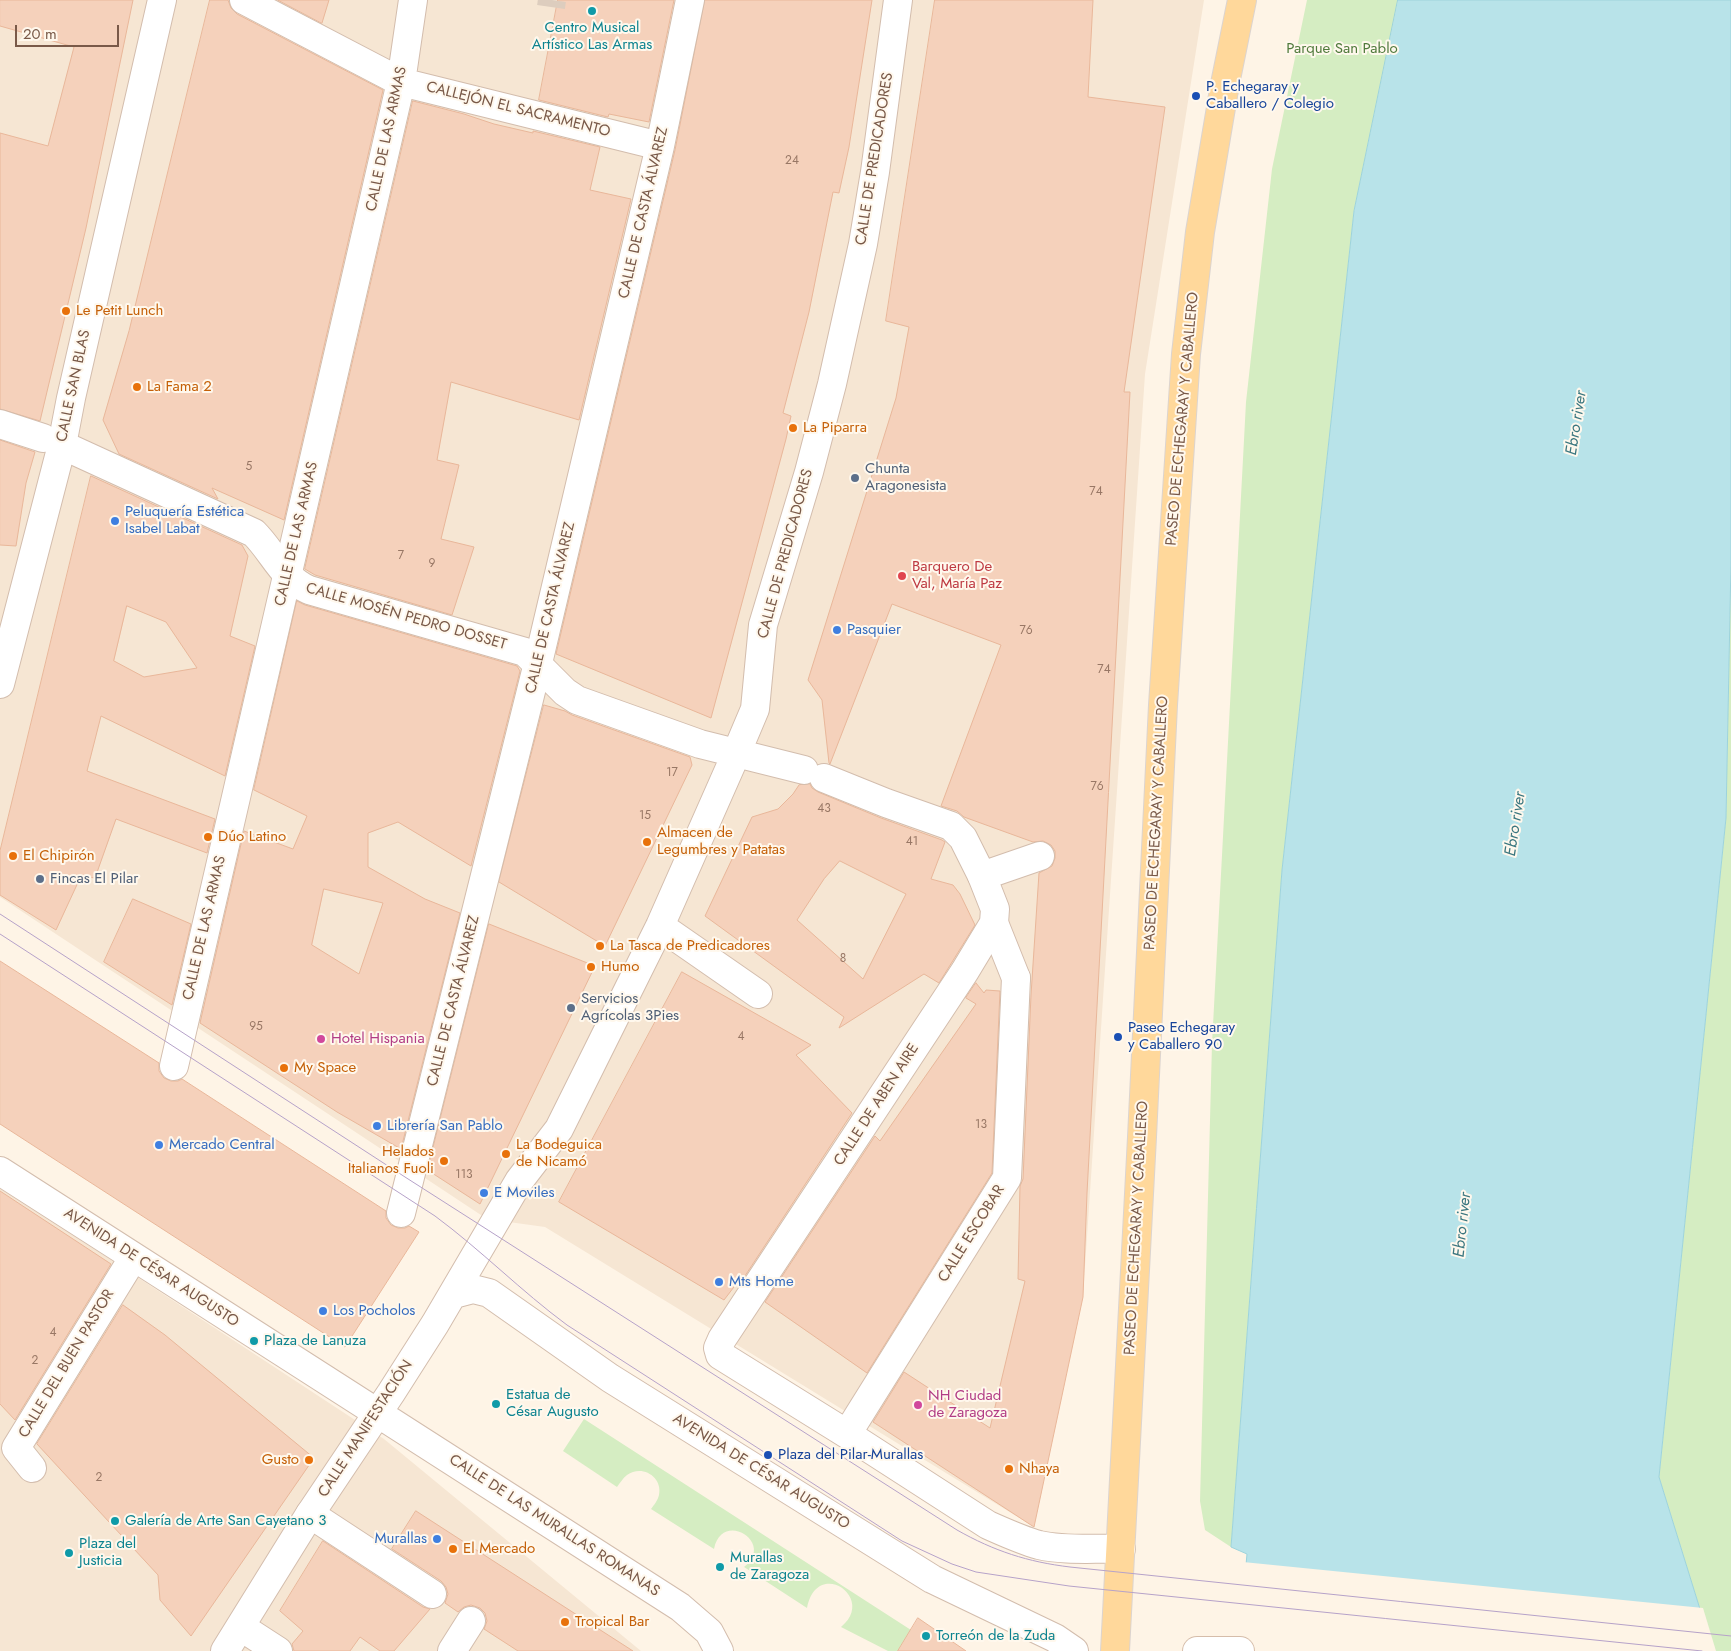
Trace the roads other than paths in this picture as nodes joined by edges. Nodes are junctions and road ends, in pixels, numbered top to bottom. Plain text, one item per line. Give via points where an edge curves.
1 (162, 0) edge
2 (244, 0) edge
3 (413, 0) edge
4 (690, 0) edge
5 (898, 0) edge
6 (1242, 0) edge
7 (401, 82) junction
8 (660, 146) junction
9 (0, 424) edge
10 (52, 442) junction
11 (288, 575) junction
12 (538, 664) junction
13 (0, 684) edge
14 (736, 754) junction
15 (1040, 856) dead end
16 (982, 876) junction
17 (994, 923) junction
18 (660, 926) junction
19 (758, 994) dead end
20 (174, 1066) dead end
21 (0, 1172) edge
22 (401, 1213) dead end
23 (490, 1231) joint
24 (133, 1258) junction
25 (454, 1294) junction
26 (378, 1413) junction
27 (847, 1434) junction
28 (32, 1468) dead end
29 (310, 1514) junction
30 (1121, 1549) junction
31 (432, 1594) dead end
32 (471, 1621) dead end
33 (241, 1627) junction
34 (225, 1651) edge
35 (278, 1651) edge
36 (452, 1651) edge
37 (719, 1651) edge
38 (1074, 1651) edge
39 (1115, 1651) edge
40 (1197, 1651) edge
41 (1235, 1651) edge

1 - 10 street, CALLE SAN BLAS via 70,398
2 - 7 street, CALLEJÓN EL SACRAMENTO
3 - 7 street, CALLE DE LAS ARMAS
4 - 8 street, CALLE DE CASTA ÁLVAREZ
5 - 14 street, CALLE DE PREDICADORES via 861,253 809,472 763,625 754,709
6 - 30 main road, PASEO DE ECHEGARAY Y CABALLERO via 1200,232 1186,354 1163,705
7 - 8 street, CALLEJÓN EL SACRAMENTO
7 - 11 street, CALLE DE LAS ARMAS
8 - 12 street, CALLE DE CASTA ÁLVAREZ
9 - 10 street, CALLE MOSÉN PEDRO DOSSET
10 - 11 street, CALLE MOSÉN PEDRO DOSSET via 254,533
10 - 13 street, CALLE SAN BLAS
11 - 12 street, CALLE MOSÉN PEDRO DOSSET via 296,584 309,590 525,652
11 - 20 street, CALLE DE LAS ARMAS
12 - 14 street, CALLE MOSÉN PEDRO DOSSET via 577,700
12 - 22 street, CALLE DE CASTA ÁLVAREZ
14 - 16 street via 814,774 951,826 963,838
14 - 18 street, CALLE DE PREDICADORES
15 - 16 street
16 - 17 street via 995,909
17 - 27 street, CALLE ESCOBAR via 1016,978 1007,1178
17 - 27 street, CALLE DE ABEN AIRE via 724,1337 720,1355
18 - 19 street
18 - 23 street, CALLE DE PREDICADORES via 560,1129 520,1181
21 - 24 street, AVENIDA DE CÉSAR AUGUSTO
23 - 25 street, CALLE MANIFESTACIÓN
24 - 26 street, AVENIDA DE CÉSAR AUGUSTO
24 - 28 street, CALLE DEL BUEN PASTOR via 16,1448
25 - 26 street, CALLE MANIFESTACIÓN
25 - 38 street, AVENIDA DE CÉSAR AUGUSTO via 474,1289 489,1293 610,1378 932,1579 1055,1638
26 - 29 street, CALLE MANIFESTACIÓN
26 - 37 street, CALLE DE LAS MURALLAS ROMANAS via 680,1606 709,1632
27 - 30 street via 988,1525 1012,1536 1053,1547
29 - 31 street
29 - 33 street, CALLE MANIFESTACIÓN
30 - 39 main road, PASEO DE ECHEGARAY Y CABALLERO
32 - 36 street
33 - 34 street, CALLE MANIFESTACIÓN
33 - 35 street
40 - 41 street

